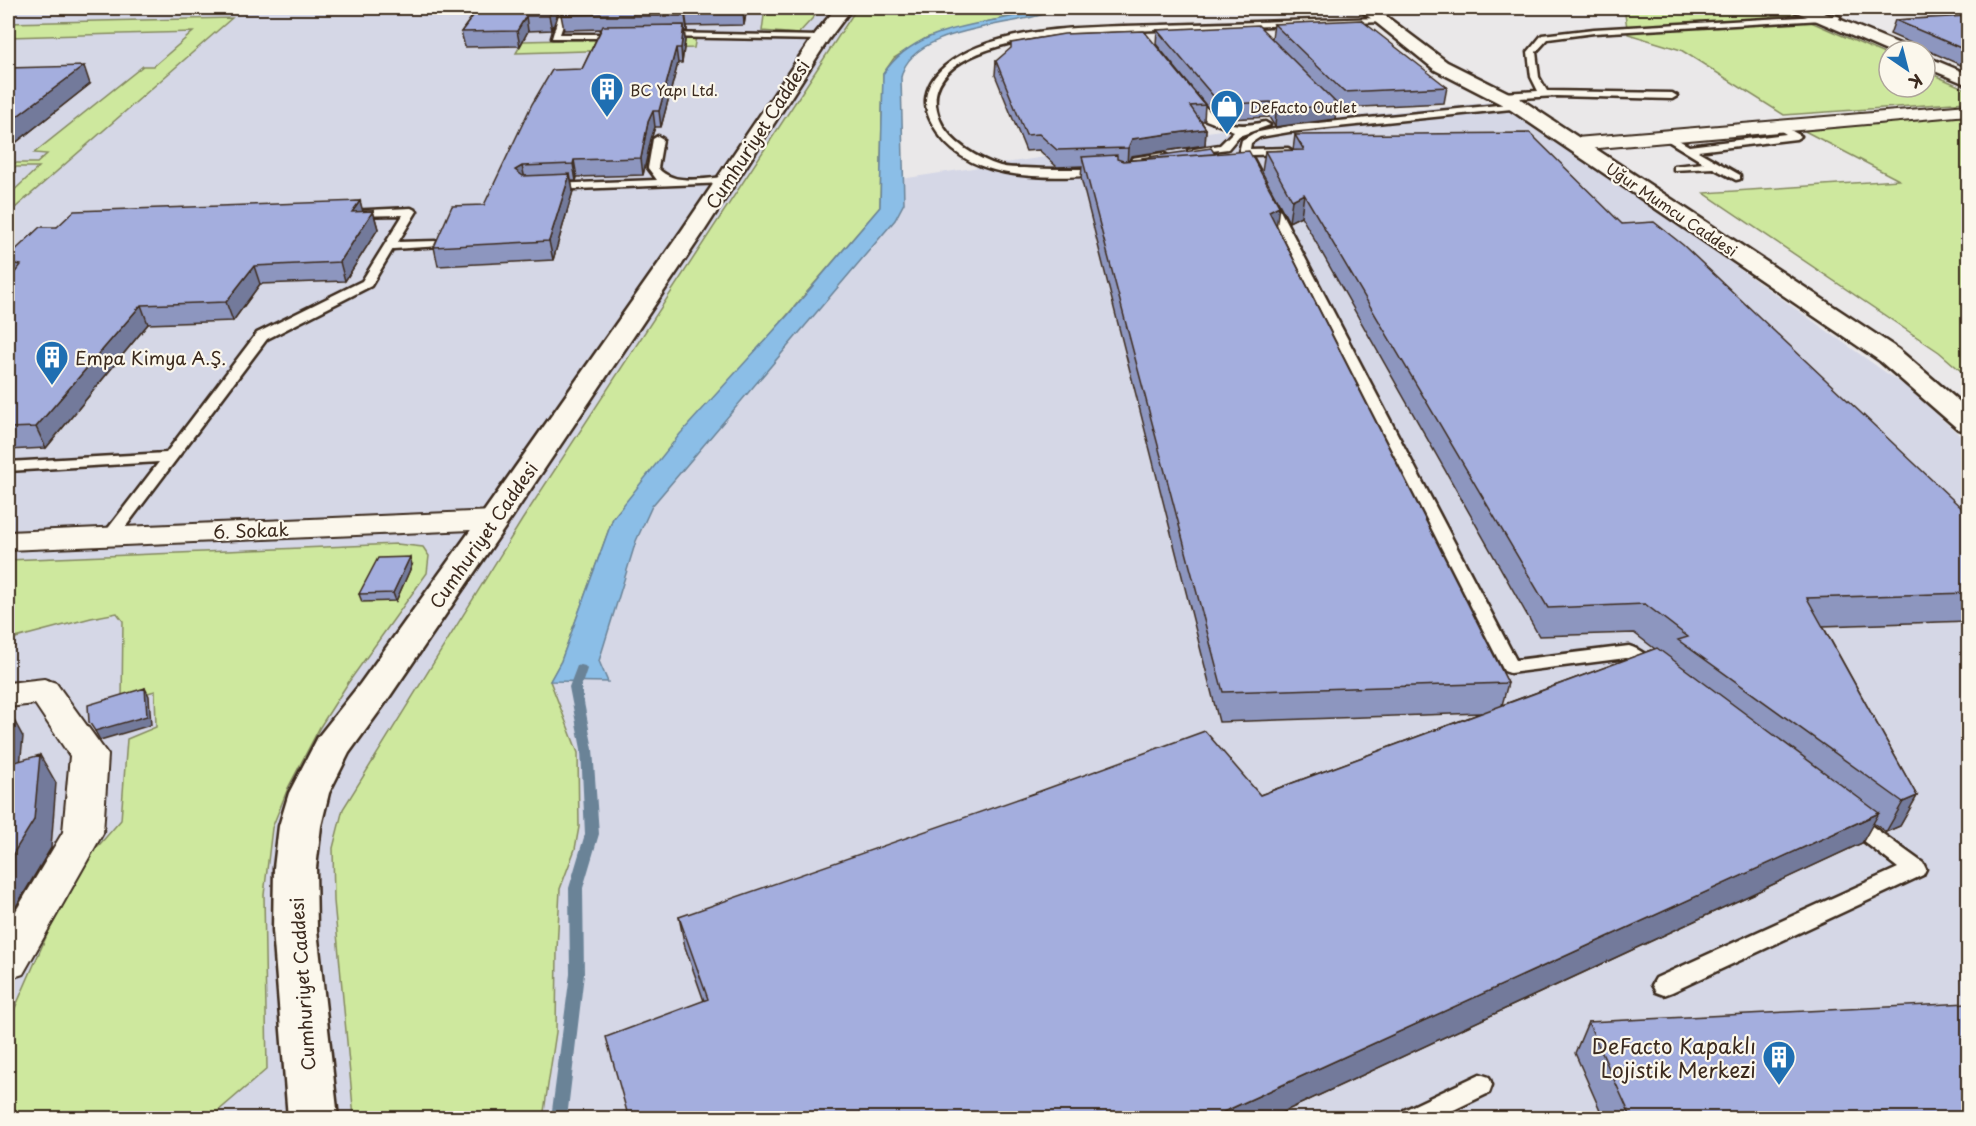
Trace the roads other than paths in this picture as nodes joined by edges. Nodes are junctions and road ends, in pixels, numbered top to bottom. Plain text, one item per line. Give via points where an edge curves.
1 (565, 8) edge
2 (844, 8) edge
3 (1366, 8) edge
4 (1800, 8) edge
5 (1828, 17) junction
6 (1382, 22) junction
7 (1260, 34) edge
8 (651, 35) edge
9 (1038, 35) junction
10 (627, 36) edge
11 (821, 38) junction
12 (1877, 40) edge
13 (1076, 41) edge
14 (1937, 66) edge
15 (1968, 80) edge
16 (1188, 92) edge
17 (1544, 94) junction
18 (1672, 96) dead end
19 (1482, 98) dead end
20 (1510, 101) junction
21 (1441, 103) edge
22 (1968, 110) edge
23 (1778, 126) junction
24 (1241, 130) junction
25 (1665, 136) junction
26 (658, 139) dead end
27 (1576, 144) junction
28 (1687, 149) junction
29 (1304, 150) edge
30 (1180, 154) edge
31 (1169, 155) edge
32 (1246, 162) junction
33 (1714, 165) junction
34 (1678, 168) dead end
35 (1148, 175) edge
36 (1736, 177) dead end
37 (726, 180) junction
38 (672, 182) junction
39 (1066, 182) dead end
40 (537, 187) edge
41 (341, 213) edge
42 (437, 244) edge
43 (389, 246) junction
44 (1968, 423) edge
45 (168, 457) junction
46 (8, 467) edge
47 (494, 520) junction
48 (111, 535) junction
49 (8, 541) edge
50 (1667, 681) edge
51 (8, 695) edge
52 (1839, 812) edge
53 (8, 961) edge
54 (1664, 985) dead end
55 (1479, 1086) dead end
56 (313, 1119) edge
57 (1413, 1119) edge

1 - 10 lane via 555,36
2 - 11 street, Cumhuriyet Caddesi
3 - 6 street, Uğur Mumcu Caddesi
4 - 5 street
5 - 12 street
5 - 17 lane via 1545,37 1532,52 1535,77
6 - 7 lane via 1353,30
6 - 9 lane
6 - 20 street, Uğur Mumcu Caddesi via 1441,66
8 - 11 lane
9 - 13 lane
9 - 31 lane via 981,50 958,60 943,73 931,88 931,116 938,129 963,151 998,169 1052,174 1133,170 1136,160
11 - 37 street, Cumhuriyet Caddesi
14 - 15 street
16 - 24 lane via 1209,118
17 - 18 lane
17 - 20 lane
19 - 20 lane
20 - 27 street, Uğur Mumcu Caddesi
20 - 32 lane via 1257,135 1246,142
21 - 24 lane
22 - 23 street
23 - 25 street
23 - 28 lane via 1796,136
24 - 30 lane via 1228,138 1224,147
25 - 27 street
25 - 28 lane
26 - 38 lane via 652,168
27 - 44 street, Uğur Mumcu Caddesi via 1889,355
28 - 33 lane
29 - 32 lane
32 - 50 lane via 1510,667 1629,652
33 - 34 lane
33 - 36 lane
35 - 39 lane
37 - 38 lane
37 - 47 street, Cumhuriyet Caddesi
38 - 40 lane
41 - 43 lane via 411,211
42 - 43 lane
43 - 45 lane via 367,283 261,336
45 - 46 lane
45 - 48 lane
47 - 48 street, 6. Sokak
47 - 56 street, Cumhuriyet Caddesi via 332,747 309,793 295,868 295,930
48 - 49 street, 6. Sokak
51 - 53 street via 44,691 89,755 83,833
52 - 54 lane via 1915,869
55 - 57 lane

